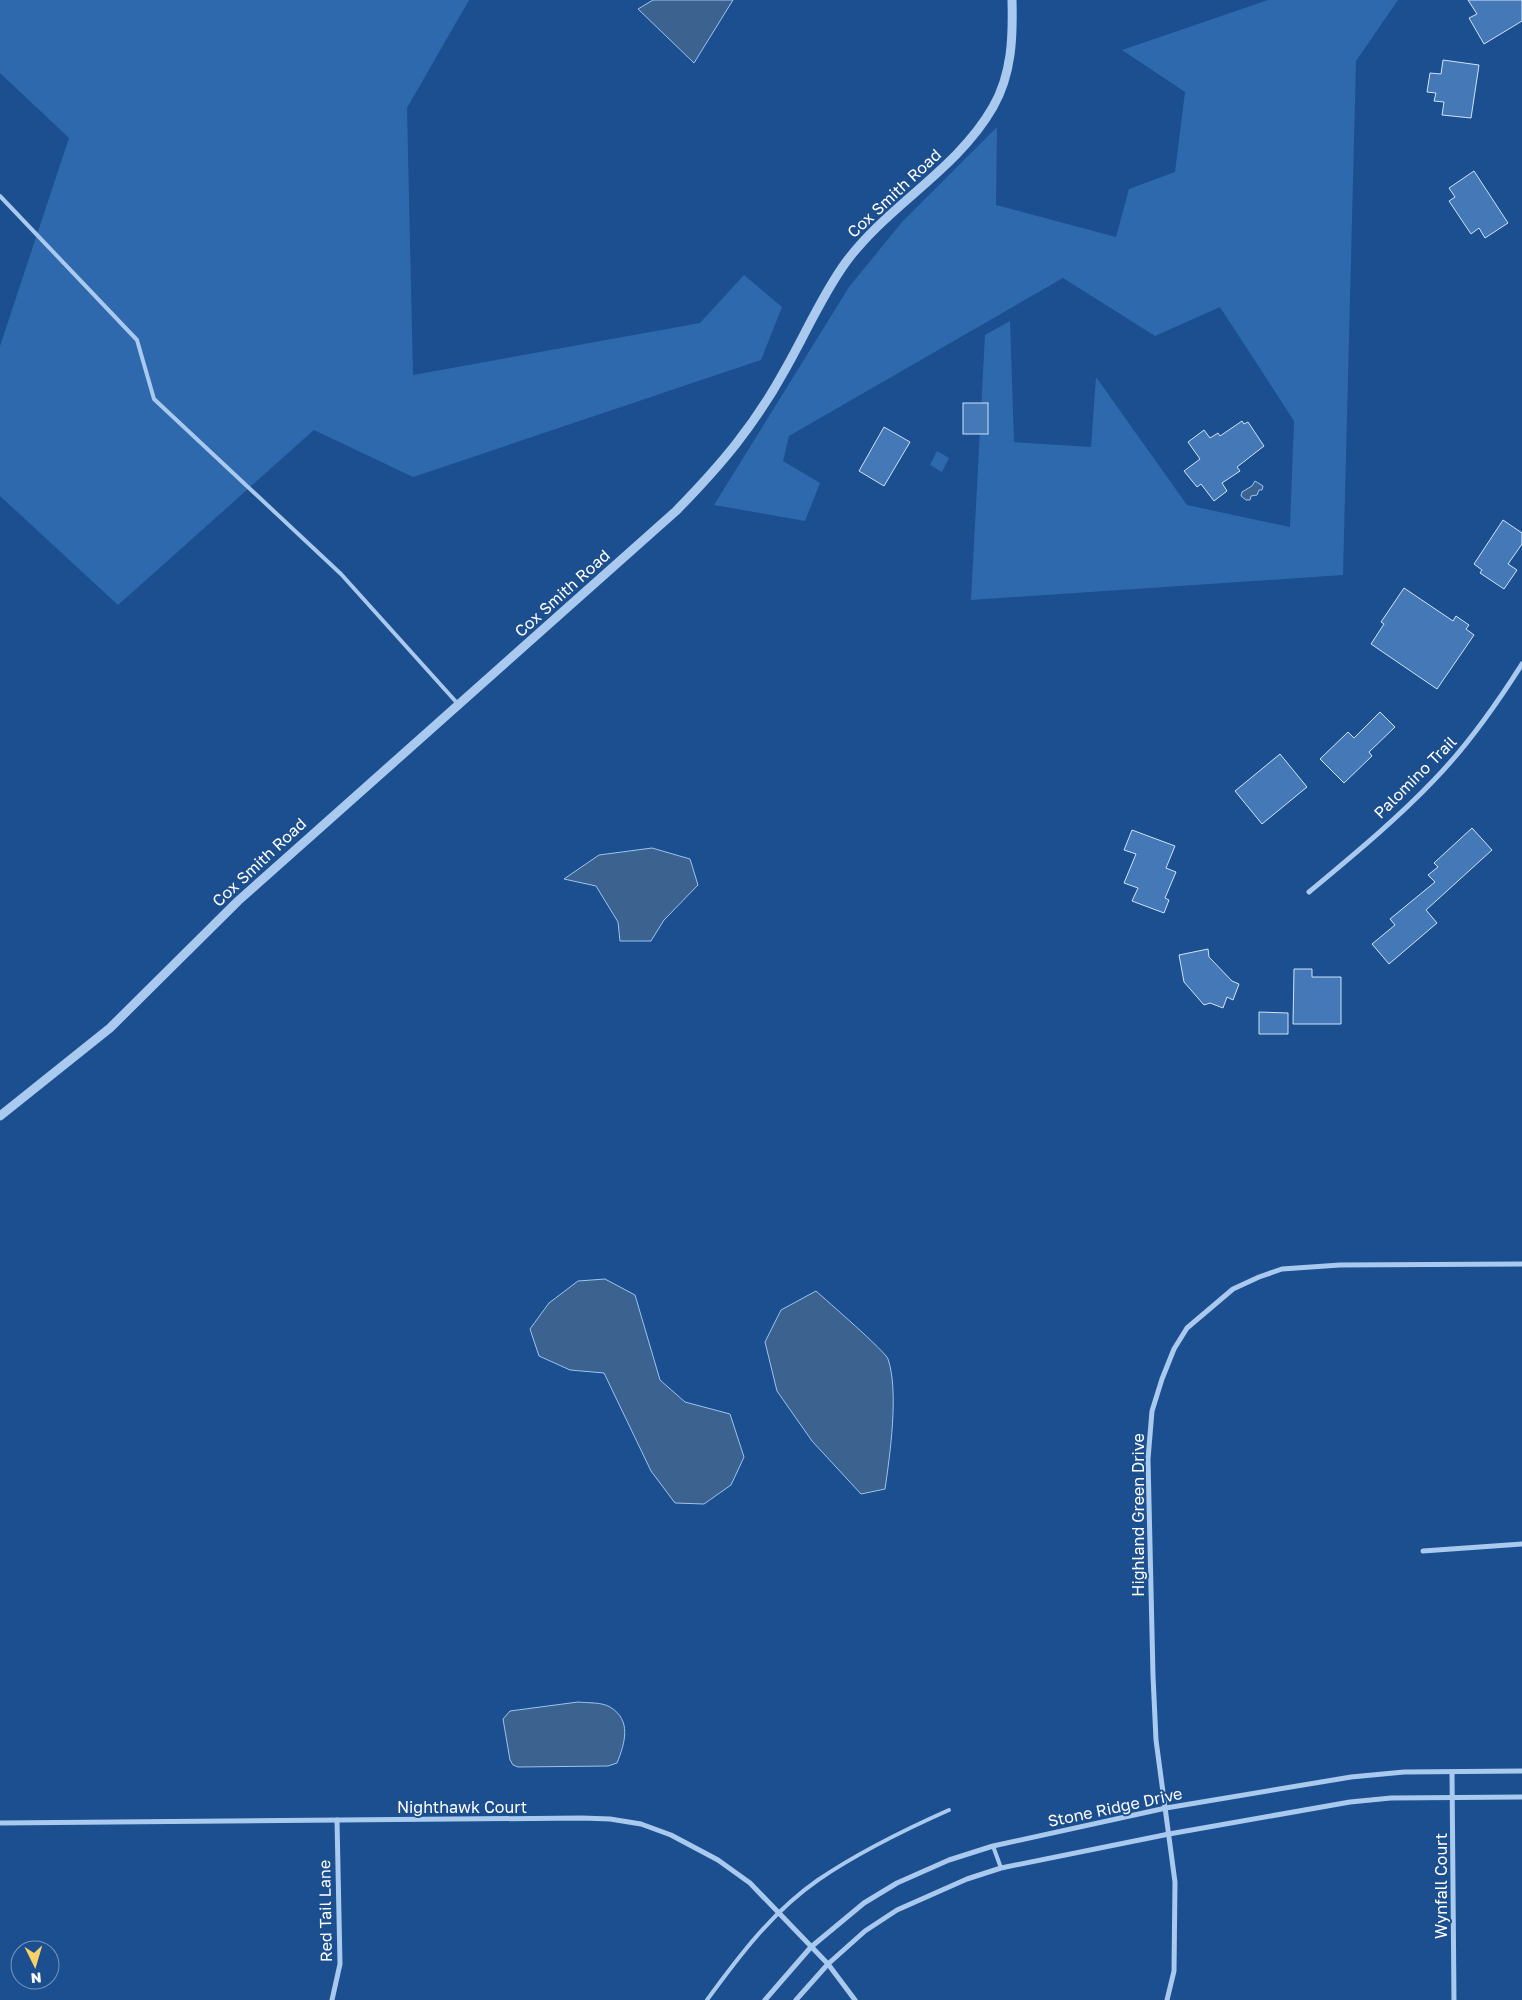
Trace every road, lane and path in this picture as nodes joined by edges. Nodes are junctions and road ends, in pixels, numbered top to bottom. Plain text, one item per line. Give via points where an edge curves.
1 (1012, 0) edge
2 (0, 196) edge
3 (1522, 664) edge
4 (458, 704) junction
5 (1309, 892) dead end
6 (0, 1116) edge
7 (1522, 1264) edge
8 (1522, 1544) edge
9 (1423, 1551) dead end
10 (1522, 1771) edge
11 (1452, 1772) junction
12 (1522, 1797) edge
13 (1453, 1798) junction
14 (1166, 1808) junction
15 (949, 1810) dead end
16 (337, 1820) junction
17 (0, 1823) edge
18 (1169, 1834) junction
19 (993, 1846) junction
20 (1001, 1868) junction
21 (779, 1913) junction
22 (811, 1947) junction
23 (828, 1964) junction
24 (332, 2000) edge
25 (707, 2000) edge
26 (765, 2000) edge
27 (796, 2000) edge
28 (855, 2000) edge
29 (1167, 2000) edge
30 (1454, 2000) edge

1 - 4 street, Cox Smith Road via 1010,59 1002,88 980,129 949,162 885,218 845,264 750,428 720,466 676,511
2 - 4 lane via 137,340 154,399 341,574
3 - 5 street, Palomino Trail via 1469,740 1435,779
4 - 6 street, Cox Smith Road via 238,901 110,1028
7 - 14 street, Highland Green Drive via 1340,1265 1282,1270 1233,1289 1187,1328 1174,1349 1152,1411 1148,1459 1156,1740
8 - 9 street
10 - 11 street, Stone Ridge Drive
11 - 13 street, Wynfall Court
11 - 14 street, Stone Ridge Drive via 1351,1777
12 - 13 street
13 - 18 street via 1350,1802
13 - 30 street, Wynfall Court
14 - 18 street, Highland Green Drive
14 - 19 street, Stone Ridge Drive
15 - 21 lane via 860,1853 817,1881
16 - 17 street, Nighthawk Court
16 - 21 street, Nighthawk Court via 582,1818 640,1824 671,1835 718,1860 750,1883
16 - 24 street, Red Tail Lane via 340,1964
18 - 20 street
18 - 29 street, Highland Green Drive via 1176,1882 1174,1971
19 - 20 lane
19 - 22 street, Stone Ridge Drive via 949,1860 897,1883 864,1904
20 - 23 street via 967,1879 897,1910 865,1931
21 - 22 street, Nighthawk Court
21 - 25 lane via 742,1953
22 - 23 street, Nighthawk Court
22 - 26 street, Stone Ridge Drive
23 - 27 street
23 - 28 street, Nighthawk Court

